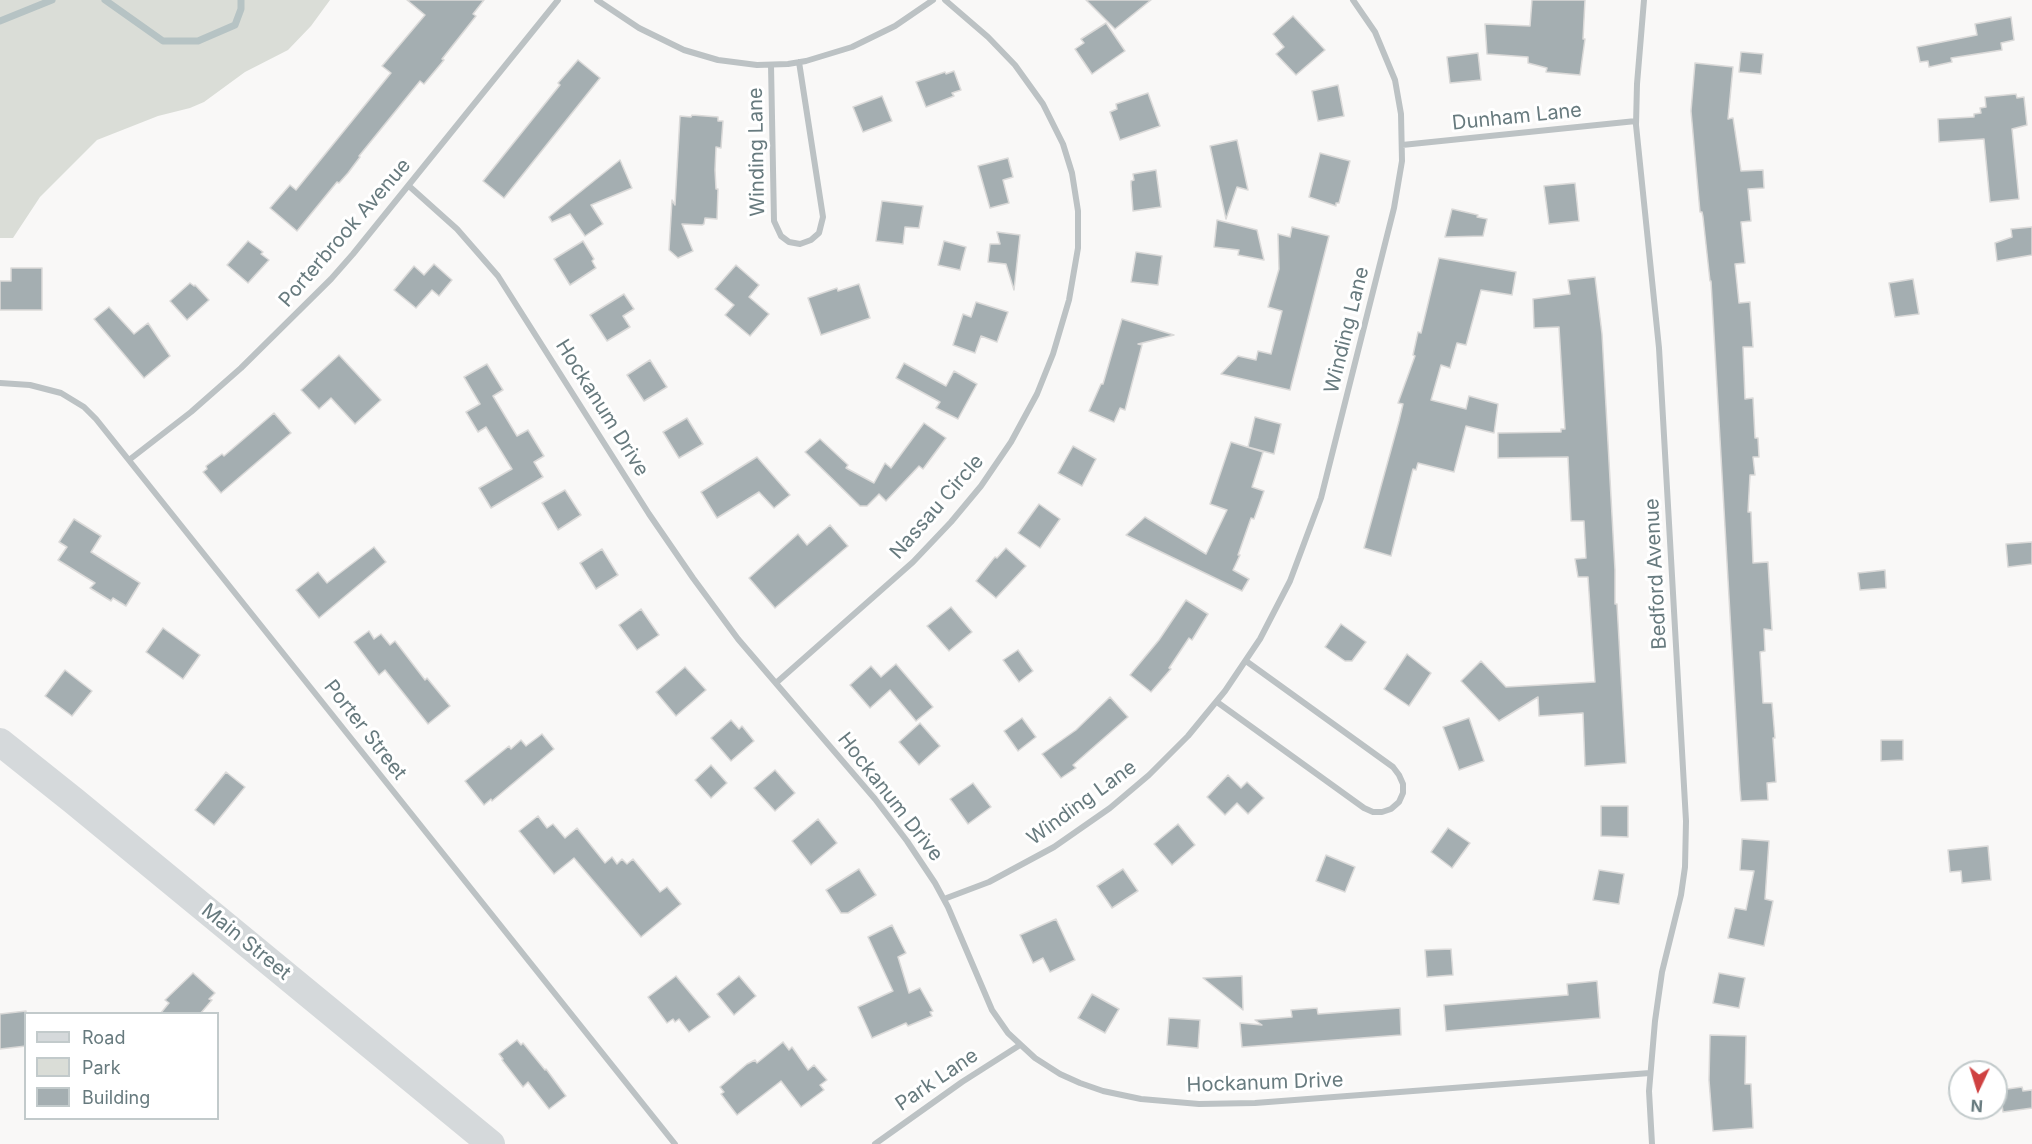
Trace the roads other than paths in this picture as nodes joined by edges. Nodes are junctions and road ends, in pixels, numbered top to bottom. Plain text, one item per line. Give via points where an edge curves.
1 (558, 0) edge
2 (597, 0) edge
3 (933, 0) edge
4 (945, 0) edge
5 (1353, 0) edge
6 (1644, 0) edge
7 (799, 62) junction
8 (771, 65) junction
9 (1636, 121) junction
10 (1402, 145) junction
11 (409, 186) junction
12 (0, 383) edge
13 (129, 460) junction
14 (1246, 661) junction
15 (776, 683) junction
16 (1217, 702) junction
17 (0, 742) edge
18 (944, 899) junction
19 (1020, 1045) junction
20 (1650, 1073) junction
21 (491, 1144) edge
22 (675, 1144) edge
23 (875, 1144) edge
24 (1652, 1144) edge

1 - 11 street, Porterbrook Avenue
2 - 8 street, Winding Lane via 639,28 684,50 728,62
3 - 7 street, Winding Lane via 863,42
4 - 15 street, Nassau Circle via 1015,65 1043,104 1063,144 1078,212 1070,300 1037,394 981,486 914,562
5 - 10 street, Winding Lane via 1375,32 1395,80
6 - 9 street, Bedford Avenue
7 - 8 street, Winding Lane
7 - 8 street, Winding Lane via 823,217 815,237 800,244 781,236 774,221
9 - 10 street, Dunham Lane
9 - 20 street, Bedford Avenue via 1659,348 1686,821 1684,876 1659,988
10 - 14 street, Winding Lane via 1394,208 1321,498 1290,581
11 - 13 street, Porterbrook Avenue via 287,325 218,389
11 - 15 street, Hockanum Drive via 457,229 498,276 663,536 738,639
12 - 13 street, Porter Street via 30,384 74,400 96,419
13 - 22 street, Porter Street
14 - 16 street, Winding Lane
14 - 16 street via 1393,767 1403,783 1399,802 1382,812 1364,808
15 - 18 street, Hockanum Drive via 892,821
16 - 18 street, Winding Lane via 1149,775 1091,822 1019,867
17 - 21 main road, Main Street
18 - 19 street, Hockanum Drive via 992,1010
19 - 20 street, Hockanum Drive via 1047,1067 1086,1085 1129,1097 1188,1104 1255,1103
19 - 23 street, Park Lane
20 - 24 street, Bedford Avenue

